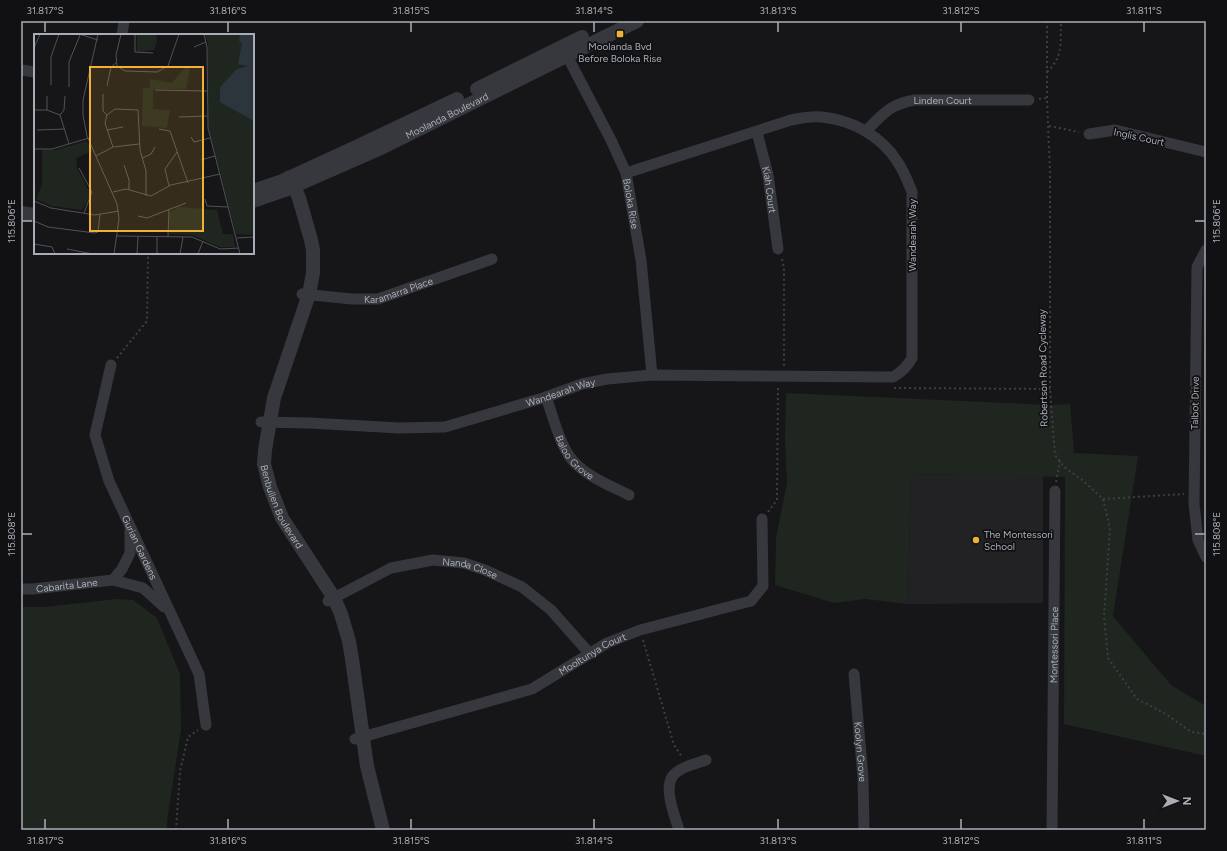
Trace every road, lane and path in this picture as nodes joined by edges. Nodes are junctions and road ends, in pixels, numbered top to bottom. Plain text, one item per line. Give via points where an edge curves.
1 (124, 21) edge
2 (617, 21) edge
3 (637, 21) edge
4 (1047, 21) edge
5 (1061, 21) edge
6 (122, 34) edge
7 (565, 51) junction
8 (21, 70) edge
9 (34, 72) edge
10 (1047, 72) junction
11 (1030, 100) dead end
12 (1048, 126) junction
13 (866, 131) junction
14 (757, 132) junction
15 (1089, 134) joint
16 (1206, 152) edge
17 (626, 174) junction
18 (288, 183) junction
19 (254, 191) edge
20 (254, 200) edge
21 (21, 213) edge
22 (34, 215) edge
23 (21, 222) edge
24 (34, 224) edge
25 (778, 249) joint
26 (1206, 250) edge
27 (148, 254) edge
28 (492, 259) dead end
29 (305, 294) junction
30 (111, 365) joint
31 (652, 375) junction
32 (781, 376) junction
33 (887, 388) dead end
34 (1050, 389) junction
35 (546, 397) junction
36 (265, 422) junction
37 (1060, 461) junction
38 (1055, 491) joint
39 (1194, 493) junction
40 (629, 495) dead end
41 (1103, 499) junction
42 (762, 519) joint
43 (130, 527) junction
44 (1206, 557) edge
45 (113, 580) junction
46 (21, 589) edge
47 (331, 600) junction
48 (169, 612) junction
49 (640, 630) junction
50 (590, 654) junction
51 (854, 674) dead end
52 (206, 725) joint
53 (1206, 734) edge
54 (359, 738) junction
55 (706, 760) dead end
56 (688, 766) junction
57 (176, 830) edge
58 (376, 830) edge
59 (383, 830) edge
60 (679, 830) edge
61 (864, 830) edge
62 (1052, 830) edge

1 - 6 street
2 - 7 street, Moolanda Boulevard
3 - 7 street, Moolanda Boulevard
4 - 10 path, Robertson Road Cycleway
5 - 10 path via 1060,56
7 - 17 street, Boloka Rise
7 - 18 street, Moolanda Boulevard via 404,136
8 - 9 street
10 - 12 path, Robertson Road Cycleway
11 - 13 street, Linden Court via 901,102 889,109
12 - 15 path
12 - 34 path, Robertson Road Cycleway
13 - 14 street, Wandearah Way via 840,121 814,117 791,120
13 - 32 street, Wandearah Way via 897,160 912,192 912,358 901,373 893,377
14 - 17 street, Wandearah Way
14 - 25 street, Kiah Court via 768,175
15 - 16 street, Inglis Court via 1115,130
17 - 31 street, Boloka Rise via 642,260
18 - 19 street, Moolanda Boulevard
18 - 20 street, Moolanda Boulevard
18 - 29 street, Benbullen Boulevard via 307,222 313,250 313,273
21 - 22 street
23 - 24 street
25 - 32 path via 784,268
26 - 39 street, Talbot Drive via 1197,267
27 - 30 path via 147,321
28 - 29 street, Karamarra Place via 378,300 352,300
29 - 36 street, Benbullen Boulevard via 278,360
30 - 43 street, Gurian Gardens via 95,435 108,481
31 - 32 street, Wandearah Way
31 - 35 street, Wandearah Way via 601,380
32 - 42 path via 777,500
33 - 34 path
34 - 37 path, Robertson Road Cycleway via 1055,456
35 - 36 street, Wandearah Way via 445,427 399,428
35 - 40 street, Baloo Grove via 563,444 574,462 590,474
36 - 47 street, Benbullen Boulevard via 257,457 262,490 277,524
37 - 38 path
37 - 41 path
38 - 62 street, Montessori Place
39 - 41 path
39 - 44 street, Talbot Drive via 1198,540
41 - 53 path via 1110,528 1104,616 1108,658 1136,699 1166,714 1191,732
42 - 49 street, Mooltunya Court via 763,586 750,602
43 - 45 street via 130,553
43 - 48 street, Gurian Gardens
45 - 46 street, Cabarita Lane
45 - 48 street, Cabarita Lane via 143,588
47 - 50 street, Nanda Close via 391,568 434,560 464,564 485,570 522,587 551,610
47 - 54 street, Benbullen Boulevard via 343,646
48 - 52 street, Gurian Gardens via 199,674
49 - 50 street, Mooltunya Court via 607,643
49 - 56 path via 674,746
50 - 54 street, Mooltunya Court via 532,689
51 - 61 street, Koolyn Grove via 863,778
52 - 57 path via 188,737 180,771
54 - 58 street, Benbullen Boulevard via 358,763
54 - 59 street, Benbullen Boulevard
55 - 56 street
56 - 60 street via 672,778 669,787

